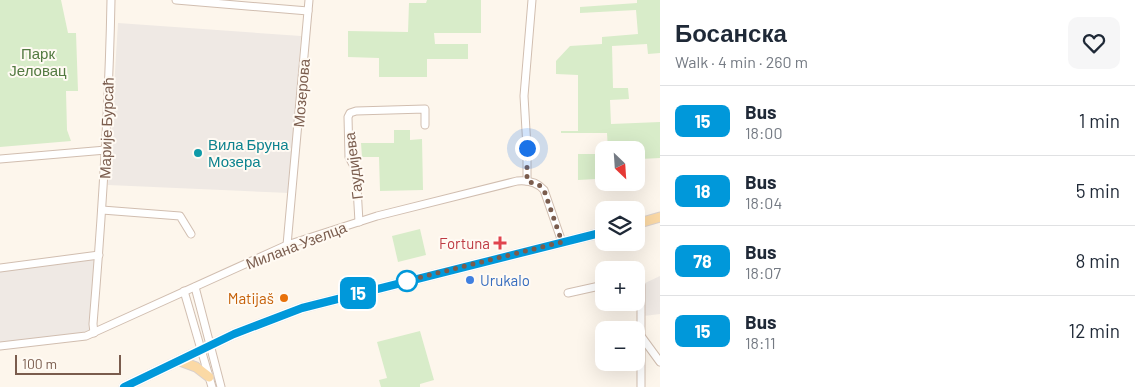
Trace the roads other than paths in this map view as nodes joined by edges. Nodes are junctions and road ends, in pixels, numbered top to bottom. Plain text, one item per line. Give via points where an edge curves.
1 (111, 0) edge
2 (176, 0) edge
3 (309, 0) edge
4 (532, 0) edge
5 (308, 11) junction
6 (425, 125) dead end
7 (106, 150) junction
8 (0, 159) edge
9 (527, 181) junction
10 (102, 210) junction
11 (660, 218) edge
12 (359, 222) junction
13 (645, 222) edge
14 (192, 234) dead end
15 (595, 234) edge
16 (562, 242) junction
17 (287, 246) junction
18 (99, 256) junction
19 (0, 268) edge
20 (195, 286) junction
21 (595, 287) edge
22 (184, 291) junction
23 (568, 294) dead end
24 (94, 333) junction
25 (645, 341) edge
26 (0, 346) edge
27 (206, 348) junction
28 (180, 361) junction
29 (660, 362) edge
30 (641, 371) edge
31 (209, 378) junction
32 (124, 387) edge
33 (212, 387) edge
34 (221, 387) edge
35 (641, 387) edge

1 - 7 street, Марије Бурсаћ
2 - 5 street
3 - 5 street, Мозерова
4 - 9 street via 524,96
5 - 17 street, Мозерова
6 - 12 street, Гаудијева via 425,109 350,113 349,157 356,170
7 - 8 street
7 - 10 street, Марије Бурсаћ
9 - 12 street, Милана Узелца via 498,184
9 - 16 street via 544,190
10 - 14 street via 180,216
10 - 18 street, Марије Бурсаћ
11 - 13 main road
12 - 17 street, Милана Узелца
15 - 16 main road
16 - 27 main road via 302,308
17 - 20 street, Милана Узелца
18 - 19 street
18 - 24 street, Марије Бурсаћ via 92,324
20 - 22 street, Милана Узелца
20 - 27 street
21 - 23 street
22 - 24 street, Милана Узелца
22 - 27 street
24 - 26 street, Милана Узелца
25 - 29 street
27 - 28 main road
27 - 31 street
27 - 34 street
28 - 31 main road via 196,366
28 - 32 main road
30 - 35 street
31 - 33 street

